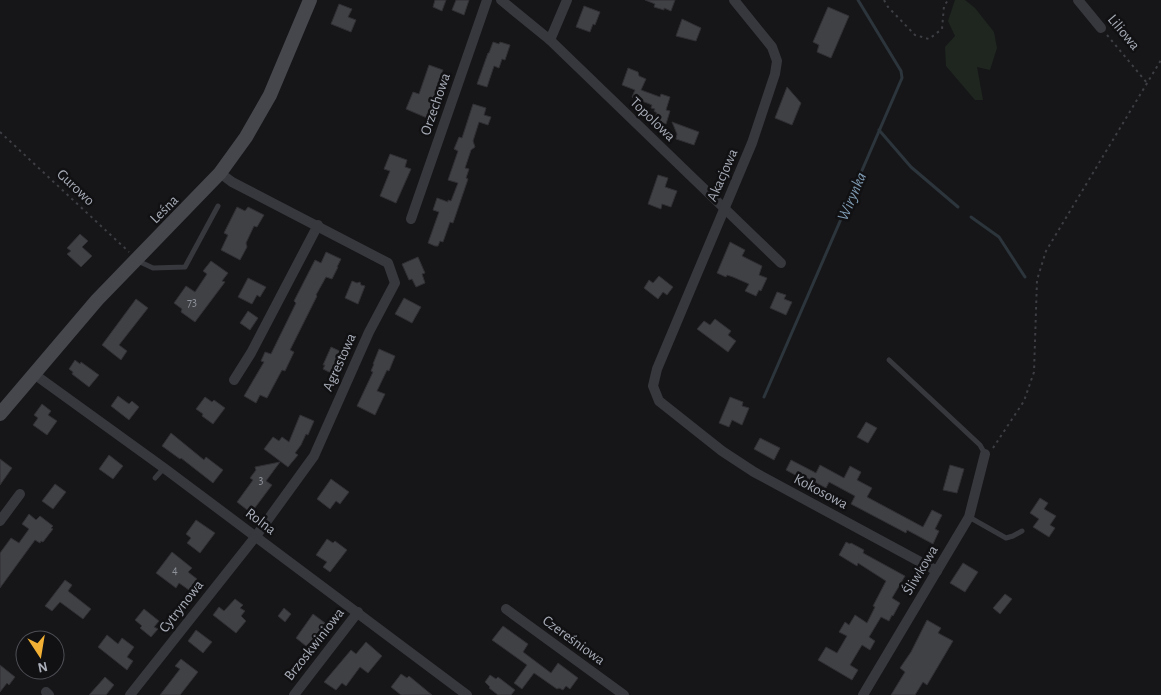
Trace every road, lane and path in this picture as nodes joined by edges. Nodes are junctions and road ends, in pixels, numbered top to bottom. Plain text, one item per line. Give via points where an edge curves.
1 (310, 0) edge
2 (487, 0) edge
3 (501, 0) edge
4 (567, 0) edge
5 (734, 0) edge
6 (884, 0) edge
7 (948, 0) edge
8 (1078, 0) edge
9 (1101, 28) joint
10 (550, 40) junction
11 (1161, 60) edge
12 (1147, 83) junction
13 (0, 132) edge
14 (220, 173) junction
15 (218, 206) dead end
16 (724, 207) junction
17 (411, 218) dead end
18 (318, 225) junction
19 (136, 259) junction
20 (781, 263) dead end
21 (889, 360) dead end
22 (34, 374) junction
23 (234, 380) dead end
24 (0, 414) edge
25 (695, 431) joint
26 (985, 454) junction
27 (164, 468) junction
28 (155, 478) dead end
29 (20, 494) dead end
30 (969, 517) junction
31 (0, 521) edge
32 (1022, 531) dead end
33 (256, 536) junction
34 (937, 571) junction
35 (506, 609) dead end
36 (358, 612) junction
37 (130, 695) edge
38 (294, 695) edge
39 (467, 695) edge
40 (624, 695) edge
41 (863, 695) edge

1 - 14 street, Leśna via 270,95
2 - 17 street, Orzechowa
3 - 10 street, Topolowa
4 - 10 street
5 - 16 street, Akacjowa via 772,47 777,61 752,143
6 - 7 path via 915,35 929,39 942,29 944,6
8 - 9 street, Liliowa
9 - 12 path, Liliowa
10 - 16 street, Topolowa
11 - 12 path
12 - 26 path via 1046,251 1037,280 1034,372 1024,401 994,447
13 - 19 path, Gurowo
14 - 18 street, Agrestowa
14 - 19 street, Leśna
15 - 19 lane via 185,267 153,268
16 - 20 street, Topolowa
16 - 25 street, Akacjowa via 657,369 653,386 659,401
18 - 23 street via 252,353
18 - 33 street, Agrestowa via 388,263 395,283 369,332 314,456
19 - 22 street, Leśna
21 - 26 lane via 980,445
22 - 24 street, Leśna
22 - 27 street, Rolna
25 - 34 street, Kokosowa via 754,472
26 - 30 street, Śliwkowa
27 - 28 lane
27 - 33 street, Rolna
29 - 31 street
30 - 32 lane via 1006,538
30 - 34 street, Śliwkowa
33 - 36 street, Rolna
33 - 37 street, Cytrynowa
34 - 41 street, Śliwkowa
35 - 40 street, Czereśniowa
36 - 38 street, Brzoskwiniowa
36 - 39 street, Rolna

